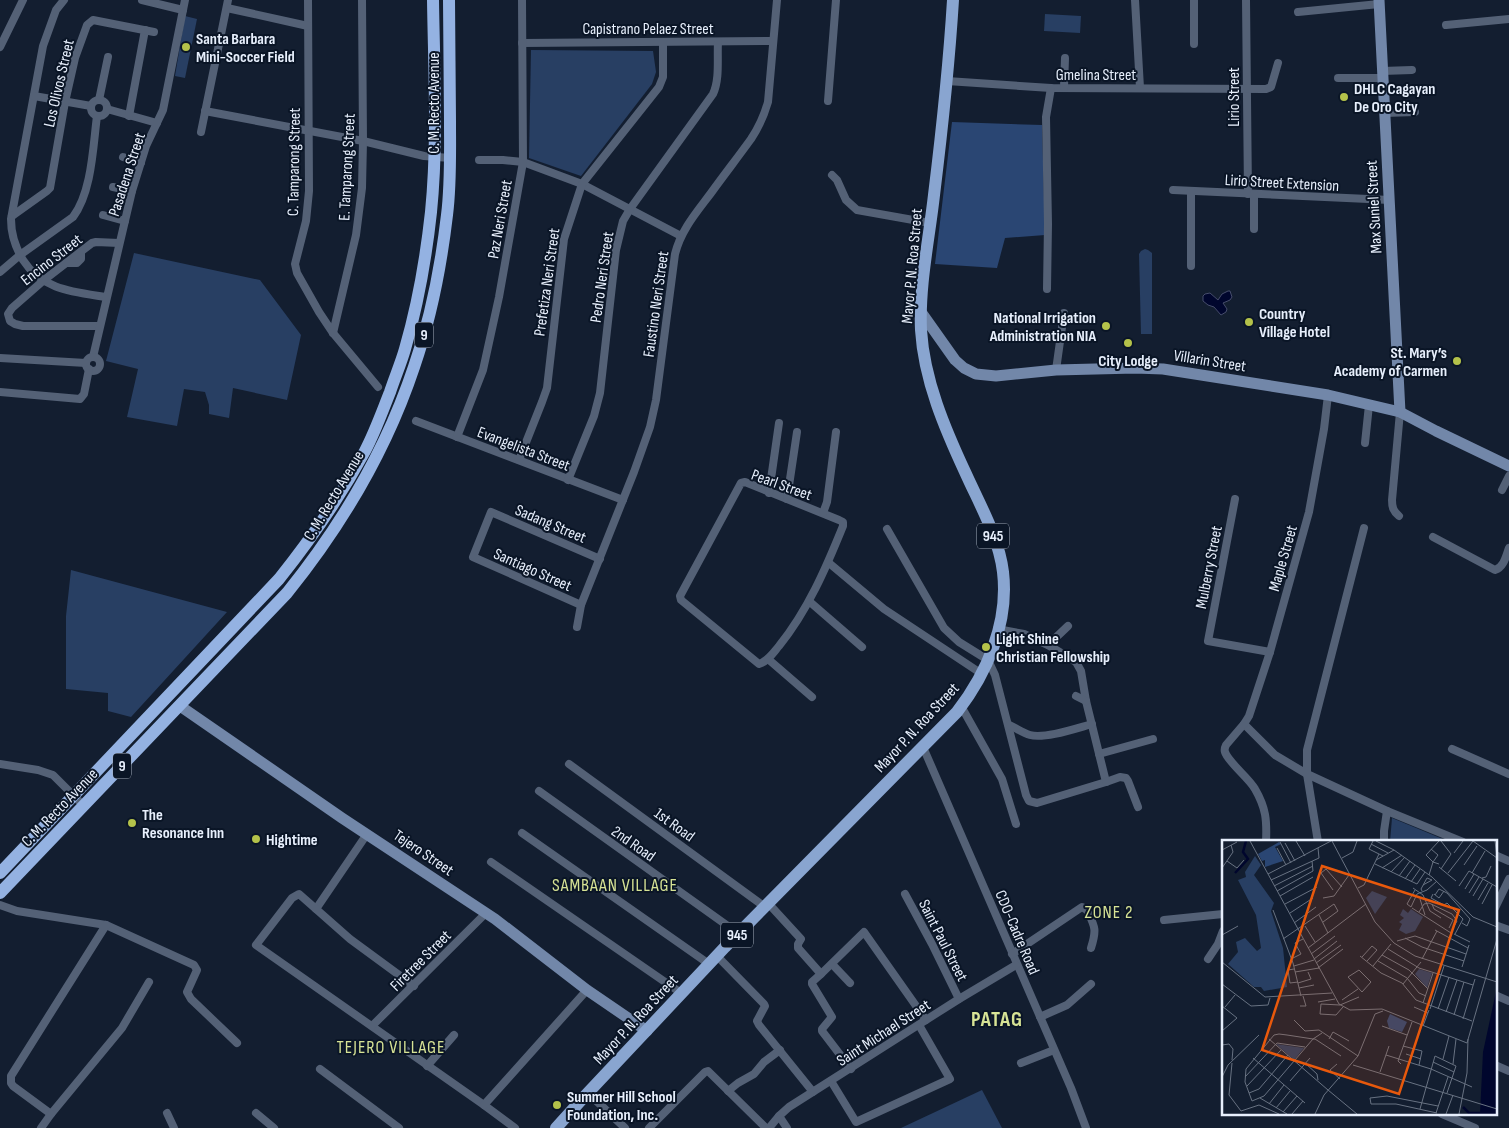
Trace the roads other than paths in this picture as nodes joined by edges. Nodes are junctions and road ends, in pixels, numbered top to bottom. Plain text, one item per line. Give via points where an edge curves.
1 (23, 0) edge
2 (64, 0) edge
3 (142, 0) edge
4 (185, 0) edge
5 (308, 0) edge
6 (362, 0) edge
7 (433, 0) edge
8 (449, 0) edge
9 (522, 0) edge
10 (777, 0) edge
11 (836, 0) edge
12 (953, 0) edge
13 (1135, 0) edge
14 (1194, 0) edge
15 (1246, 0) edge
16 (1379, 2) edge
17 (228, 4) edge
18 (183, 10) junction
19 (1298, 12) dead end
20 (1509, 19) edge
21 (1446, 25) dead end
22 (308, 26) junction
23 (144, 30) junction
24 (154, 32) dead end
25 (773, 41) junction
26 (663, 42) junction
27 (718, 42) junction
28 (522, 43) junction
29 (1194, 44) dead end
30 (0, 47) edge
31 (108, 57) dead end
32 (1065, 58) dead end
33 (1278, 64) dead end
34 (1412, 70) dead end
35 (1382, 75) junction
36 (1338, 78) dead end
37 (947, 81) junction
38 (1064, 87) junction
39 (1051, 88) junction
40 (1140, 88) junction
41 (1246, 88) junction
42 (34, 96) junction
43 (99, 100) junction
44 (828, 101) dead end
45 (65, 102) junction
46 (91, 106) junction
47 (107, 109) junction
48 (205, 111) junction
49 (1415, 112) dead end
50 (1384, 113) junction
51 (97, 116) junction
52 (129, 116) junction
53 (157, 123) junction
54 (201, 132) dead end
55 (308, 132) junction
56 (364, 142) junction
57 (123, 157) dead end
58 (434, 157) junction
59 (450, 158) junction
60 (479, 160) dead end
61 (523, 162) junction
62 (141, 163) junction
63 (832, 174) dead end
64 (582, 184) junction
65 (114, 186) dead end
66 (1173, 190) dead end
67 (132, 191) junction
68 (1191, 191) junction
69 (1251, 194) junction
70 (1390, 200) junction
71 (630, 209) junction
72 (103, 215) dead end
73 (12, 216) junction
74 (125, 221) junction
75 (930, 223) junction
76 (1254, 229) dead end
77 (680, 236) junction
78 (119, 244) junction
79 (20, 255) junction
80 (1191, 266) dead end
81 (0, 272) edge
82 (44, 280) junction
83 (1047, 289) dead end
84 (106, 297) junction
85 (921, 312) junction
86 (1064, 314) dead end
87 (99, 326) junction
88 (333, 333) junction
89 (0, 358) edge
90 (89, 363) junction
91 (1056, 370) junction
92 (378, 387) dead end
93 (0, 392) edge
94 (1328, 395) junction
95 (386, 400) junction
96 (399, 404) junction
97 (1368, 405) junction
98 (1400, 412) junction
99 (416, 421) dead end
100 (778, 423) dead end
101 (797, 432) dead end
102 (836, 432) dead end
103 (457, 436) junction
104 (1365, 444) dead end
105 (518, 460) junction
106 (1509, 466) edge
107 (1509, 476) edge
108 (568, 480) junction
109 (1502, 490) dead end
110 (769, 493) junction
111 (786, 499) junction
112 (1235, 499) dead end
113 (623, 500) junction
114 (491, 512) joint
115 (823, 513) junction
116 (1399, 516) dead end
117 (1364, 528) dead end
118 (886, 529) dead end
119 (1433, 536) dead end
120 (1509, 548) edge
121 (600, 559) junction
122 (828, 563) junction
123 (810, 602) junction
124 (581, 605) junction
125 (246, 615) junction
126 (257, 626) junction
127 (1068, 626) dead end
128 (577, 627) dead end
129 (233, 628) junction
130 (997, 629) junction
131 (244, 639) junction
132 (1048, 645) junction
133 (862, 647) dead end
134 (1270, 652) junction
135 (768, 659) junction
136 (988, 660) junction
137 (982, 674) junction
138 (1076, 696) dead end
139 (812, 697) dead end
140 (1086, 700) junction
141 (180, 706) junction
142 (961, 706) junction
143 (1092, 724) junction
144 (1244, 724) junction
145 (1009, 725) junction
146 (1153, 738) dead end
147 (923, 747) junction
148 (1452, 749) dead end
149 (1099, 754) junction
150 (0, 764) edge
151 (569, 764) dead end
152 (1508, 771) edge
153 (1307, 774) junction
154 (1106, 782) junction
155 (539, 791) dead end
156 (74, 795) junction
157 (83, 805) junction
158 (1138, 808) dead end
159 (1387, 810) junction
160 (1016, 824) dead end
161 (522, 833) dead end
162 (367, 834) junction
163 (1266, 840) edge
164 (1318, 840) edge
165 (1384, 840) edge
166 (1457, 840) edge
167 (1496, 855) edge
168 (1509, 861) edge
169 (491, 862) dead end
170 (0, 873) edge
171 (1509, 879) edge
172 (0, 893) edge
173 (905, 894) dead end
174 (0, 905) edge
175 (767, 905) junction
176 (1496, 906) edge
177 (316, 909) junction
178 (486, 913) junction
179 (1222, 914) edge
180 (1164, 920) dead end
181 (1496, 925) edge
182 (106, 926) junction
183 (1509, 930) edge
184 (739, 934) junction
185 (1222, 934) edge
186 (1091, 948) dead end
187 (1012, 954) junction
188 (1208, 959) dead end
189 (713, 960) junction
190 (832, 964) junction
191 (1016, 965) junction
192 (821, 974) junction
193 (149, 982) dead end
194 (850, 983) dead end
195 (1090, 984) dead end
196 (414, 986) junction
197 (587, 990) junction
198 (681, 994) junction
199 (1496, 995) edge
200 (959, 999) junction
201 (1509, 1001) edge
202 (1040, 1017) junction
203 (922, 1023) junction
204 (372, 1026) junction
205 (647, 1031) junction
206 (454, 1035) dead end
207 (237, 1043) dead end
208 (780, 1050) junction
209 (1054, 1050) junction
210 (1021, 1063) dead end
211 (1496, 1065) edge
212 (427, 1066) junction
213 (851, 1068) junction
214 (320, 1069) dead end
215 (1509, 1071) edge
216 (831, 1081) junction
217 (728, 1091) junction
218 (813, 1092) junction
219 (588, 1093) junction
220 (484, 1105) junction
221 (167, 1113) dead end
222 (256, 1113) dead end
223 (51, 1114) junction
224 (779, 1116) junction
225 (1447, 1116) edge
226 (40, 1128) edge
227 (174, 1128) edge
228 (274, 1128) edge
229 (398, 1128) edge
230 (515, 1128) edge
231 (556, 1128) edge
232 (625, 1128) edge
233 (649, 1128) edge
234 (767, 1128) edge
235 (787, 1128) edge
236 (1086, 1128) edge
237 (1475, 1128) edge

1 - 30 street
2 - 42 street via 56,10 44,44
3 - 18 street
4 - 18 street, Pasadena Street
5 - 22 street, C. Tamparong Street
6 - 56 street, E. Tamparong Street
7 - 58 highway, C. M. Recto Avenue / 9
8 - 59 highway, C. M. Recto Avenue / 9
9 - 28 street, Paz Neri Street
10 - 25 street, Faustino Neri Street
11 - 44 street
12 - 37 main road, Mayor P. N. Roa Street / 945
13 - 40 street
14 - 29 street
15 - 41 street, Lirio Street
16 - 19 street
16 - 35 main road, Max Suniel Street
17 - 22 street
17 - 48 street
18 - 53 street, Pasadena Street via 163,110
20 - 21 street
22 - 55 street, C. Tamparong Street
23 - 24 street
23 - 45 street, Los Olivos Street via 93,20 89,22 75,58
23 - 52 street
25 - 27 street, Capistrano Pelaez Street
25 - 77 street, Faustino Neri Street via 768,102 759,127
26 - 27 street, Capistrano Pelaez Street
26 - 28 street, Capistrano Pelaez Street
26 - 64 street, Prefetiza Neri Street via 659,87
27 - 71 street, Pedro Neri Street via 717,81 713,94
28 - 61 street, Paz Neri Street
31 - 43 street
32 - 38 street
33 - 41 street, Gmelina Street via 1269,88
34 - 35 street
35 - 36 street
35 - 50 main road, Max Suniel Street
37 - 39 street, Gmelina Street
37 - 75 main road, Mayor P. N. Roa Street / 945
38 - 39 street, Gmelina Street
38 - 40 street, Gmelina Street
39 - 83 street via 1046,117
40 - 41 street, Gmelina Street
41 - 69 street, Lirio Street
42 - 45 street
42 - 73 street
43 - 46 street
43 - 47 street
45 - 46 street
45 - 73 street, Los Olivos Street via 49,189
46 - 51 street
47 - 51 street
47 - 52 street
48 - 54 street
48 - 55 street
49 - 50 street
50 - 70 main road, Max Suniel Street
51 - 79 street via 89,173 78,211
52 - 53 street
53 - 62 street, Pasadena Street
55 - 56 street
55 - 88 street, C. Tamparong Street via 308,212 295,264 298,277
56 - 58 street
56 - 88 street, E. Tamparong Street via 356,235
57 - 62 street
58 - 59 street
58 - 95 highway, C. M. Recto Avenue / 9 via 431,210 418,294 405,350
59 - 96 highway, C. M. Recto Avenue / 9 via 442,255 428,320
60 - 61 street
61 - 64 street
61 - 103 street, Paz Neri Street via 483,370
62 - 67 street, Pasadena Street
63 - 75 street via 846,200 857,210
64 - 71 street
64 - 105 street, Prefetiza Neri Street via 564,238 547,388
65 - 67 street
66 - 68 street, Lirio Street Extension
67 - 74 street, Pasadena Street
68 - 69 street, Lirio Street Extension
68 - 80 street
69 - 70 street, Lirio Street Extension
69 - 76 street, Lirio Street
70 - 98 main road, Max Suniel Street
71 - 77 street
71 - 108 street, Pedro Neri Street via 623,221 616,250 600,393
72 - 74 street
73 - 79 street via 13,239
74 - 78 street, Pasadena Street
75 - 85 main road, Mayor P. N. Roa Street / 945
77 - 113 street, Faustino Neri Street via 656,400
78 - 82 street, Encino Street via 94,242
78 - 84 street, Pasadena Street
79 - 81 street
79 - 82 street via 29,270
82 - 84 street via 67,291
82 - 87 street, Encino Street via 12,308 8,314 10,321 23,326
84 - 87 street, Pasadena Street
85 - 91 main road, Villarin Street via 954,360 976,374 996,376
85 - 130 main road, Mayor P. N. Roa Street / 945 via 923,350 932,388 1000,556 1004,594
86 - 91 street
87 - 90 street, Pasadena Street
88 - 92 street, C. Tamparong Street
89 - 90 street
90 - 93 street, Pasadena Street via 84,394 80,399
91 - 94 main road, Villarin Street via 1163,369
94 - 97 main road, Villarin Street
94 - 134 street, Maple Street via 1309,512
95 - 96 highway
95 - 125 highway, C. M. Recto Avenue / 9 via 364,451 329,512 279,579
96 - 126 highway, C. M. Recto Avenue / 9 via 378,452 330,535 288,593
97 - 98 main road, Villarin Street
97 - 104 street
98 - 106 main road, Villarin Street
98 - 116 street via 1392,500 1394,512
99 - 103 street, Evangelista Street
100 - 110 street
101 - 111 street
102 - 115 street
103 - 105 street, Evangelista Street
105 - 108 street, Evangelista Street
107 - 109 street
108 - 113 street, Evangelista Street
110 - 111 street, Pearl Street
110 - 135 street, Pearl Street via 741,483 680,596 757,664
111 - 115 street, Pearl Street
112 - 134 street, Mulberry Street via 1208,641
113 - 121 street, Faustino Neri Street
114 - 121 street, Sadang Street
114 - 124 street, Santiago Street via 473,557
115 - 122 street, Pearl Street via 843,522 844,526
117 - 153 street via 1309,739
118 - 136 street via 944,628
119 - 120 street via 1495,570 1502,565
121 - 124 street, Faustino Neri Street
122 - 123 street, Pearl Street
122 - 137 street via 884,609
123 - 133 street
123 - 135 street, Pearl Street
124 - 128 street, Faustino Neri Street
125 - 126 highway
125 - 129 highway, C. M. Recto Avenue / 9
126 - 131 highway, C. M. Recto Avenue / 9
127 - 132 street
129 - 131 highway
129 - 156 highway, C. M. Recto Avenue / 9
130 - 132 street via 1024,634
130 - 136 main road, Mayor P. N. Roa Street / 945
131 - 141 highway, C. M. Recto Avenue / 9
132 - 140 street via 1076,662 1081,670
134 - 144 street, Maple Street
135 - 139 street
136 - 137 main road, Mayor P. N. Roa Street / 945
136 - 145 street
137 - 142 main road, Mayor P. N. Roa Street / 945
138 - 140 street
140 - 143 street
141 - 157 highway, C. M. Recto Avenue / 9
141 - 162 main road, Tejero Street
142 - 147 main road, Mayor P. N. Roa Street / 945
142 - 160 street via 1002,779
143 - 145 street via 1037,736
143 - 149 street
144 - 153 street via 1276,755
144 - 163 street, Maple Street via 1226,744 1225,752 1256,791 1266,819
145 - 154 street via 1026,795 1032,802
146 - 149 street
147 - 175 main road, Mayor P. N. Roa Street / 945
147 - 187 street, CDO-Cadre Road
148 - 152 street
149 - 154 street
150 - 156 street via 49,773
151 - 175 street, 1st Road
153 - 159 street
153 - 164 street
154 - 158 street via 1126,778
155 - 184 street, 2nd Road
156 - 157 street
156 - 170 highway, C. M. Recto Avenue / 9
157 - 172 highway, C. M. Recto Avenue / 9
159 - 165 street
159 - 166 street
161 - 189 street
162 - 177 street
162 - 178 main road, Tejero Street
167 - 168 street
169 - 198 street
171 - 176 street
173 - 200 street, Saint Paul Street
174 - 182 street via 17,911
175 - 184 main road, Mayor P. N. Roa Street / 945
175 - 192 street, 1st Road via 801,939 798,948
177 - 196 street via 350,939
177 - 204 street via 302,895 294,896 256,945
178 - 196 street, Firetree Street
178 - 197 main road, Tejero Street
179 - 180 street
181 - 183 street
182 - 207 street via 194,965 197,970 187,989 189,996
182 - 223 street via 11,1076 13,1086
184 - 189 main road, Mayor P. N. Roa Street / 945
185 - 188 street
186 - 187 street via 1095,927 1087,910 1082,907
187 - 191 street, CDO-Cadre Road
189 - 198 main road, Mayor P. N. Roa Street / 945
189 - 208 street via 764,1004 759,1025
190 - 192 street
190 - 194 street
190 - 203 street via 864,932
191 - 200 street, Saint Michael Street
191 - 202 street, CDO-Cadre Road
192 - 213 street via 812,984 832,1017 822,1031
193 - 223 street via 122,1028
195 - 202 street via 1067,1005
196 - 204 street, Firetree Street
197 - 205 main road, Tejero Street
197 - 220 street
198 - 205 main road, Mayor P. N. Roa Street / 945
199 - 201 street
200 - 203 street, Saint Michael Street
202 - 209 street, CDO-Cadre Road
203 - 213 street, Saint Michael Street
203 - 216 street via 950,1079 856,1122
204 - 212 street
205 - 219 main road, Mayor P. N. Roa Street / 945
206 - 212 street
208 - 217 street via 754,1074
208 - 218 street
209 - 210 street
209 - 236 street, CDO-Cadre Road
211 - 215 street
212 - 220 street
213 - 216 street, Saint Michael Street
214 - 229 street
216 - 218 street, Saint Michael Street
217 - 233 street via 709,1072 704,1072
217 - 234 street
218 - 224 street, Saint Michael Street
219 - 231 main road, Mayor P. N. Roa Street / 945
219 - 232 street
220 - 230 street
221 - 227 street
222 - 228 street
223 - 226 street
224 - 234 street, Saint Michael Street
224 - 235 street
225 - 237 street

